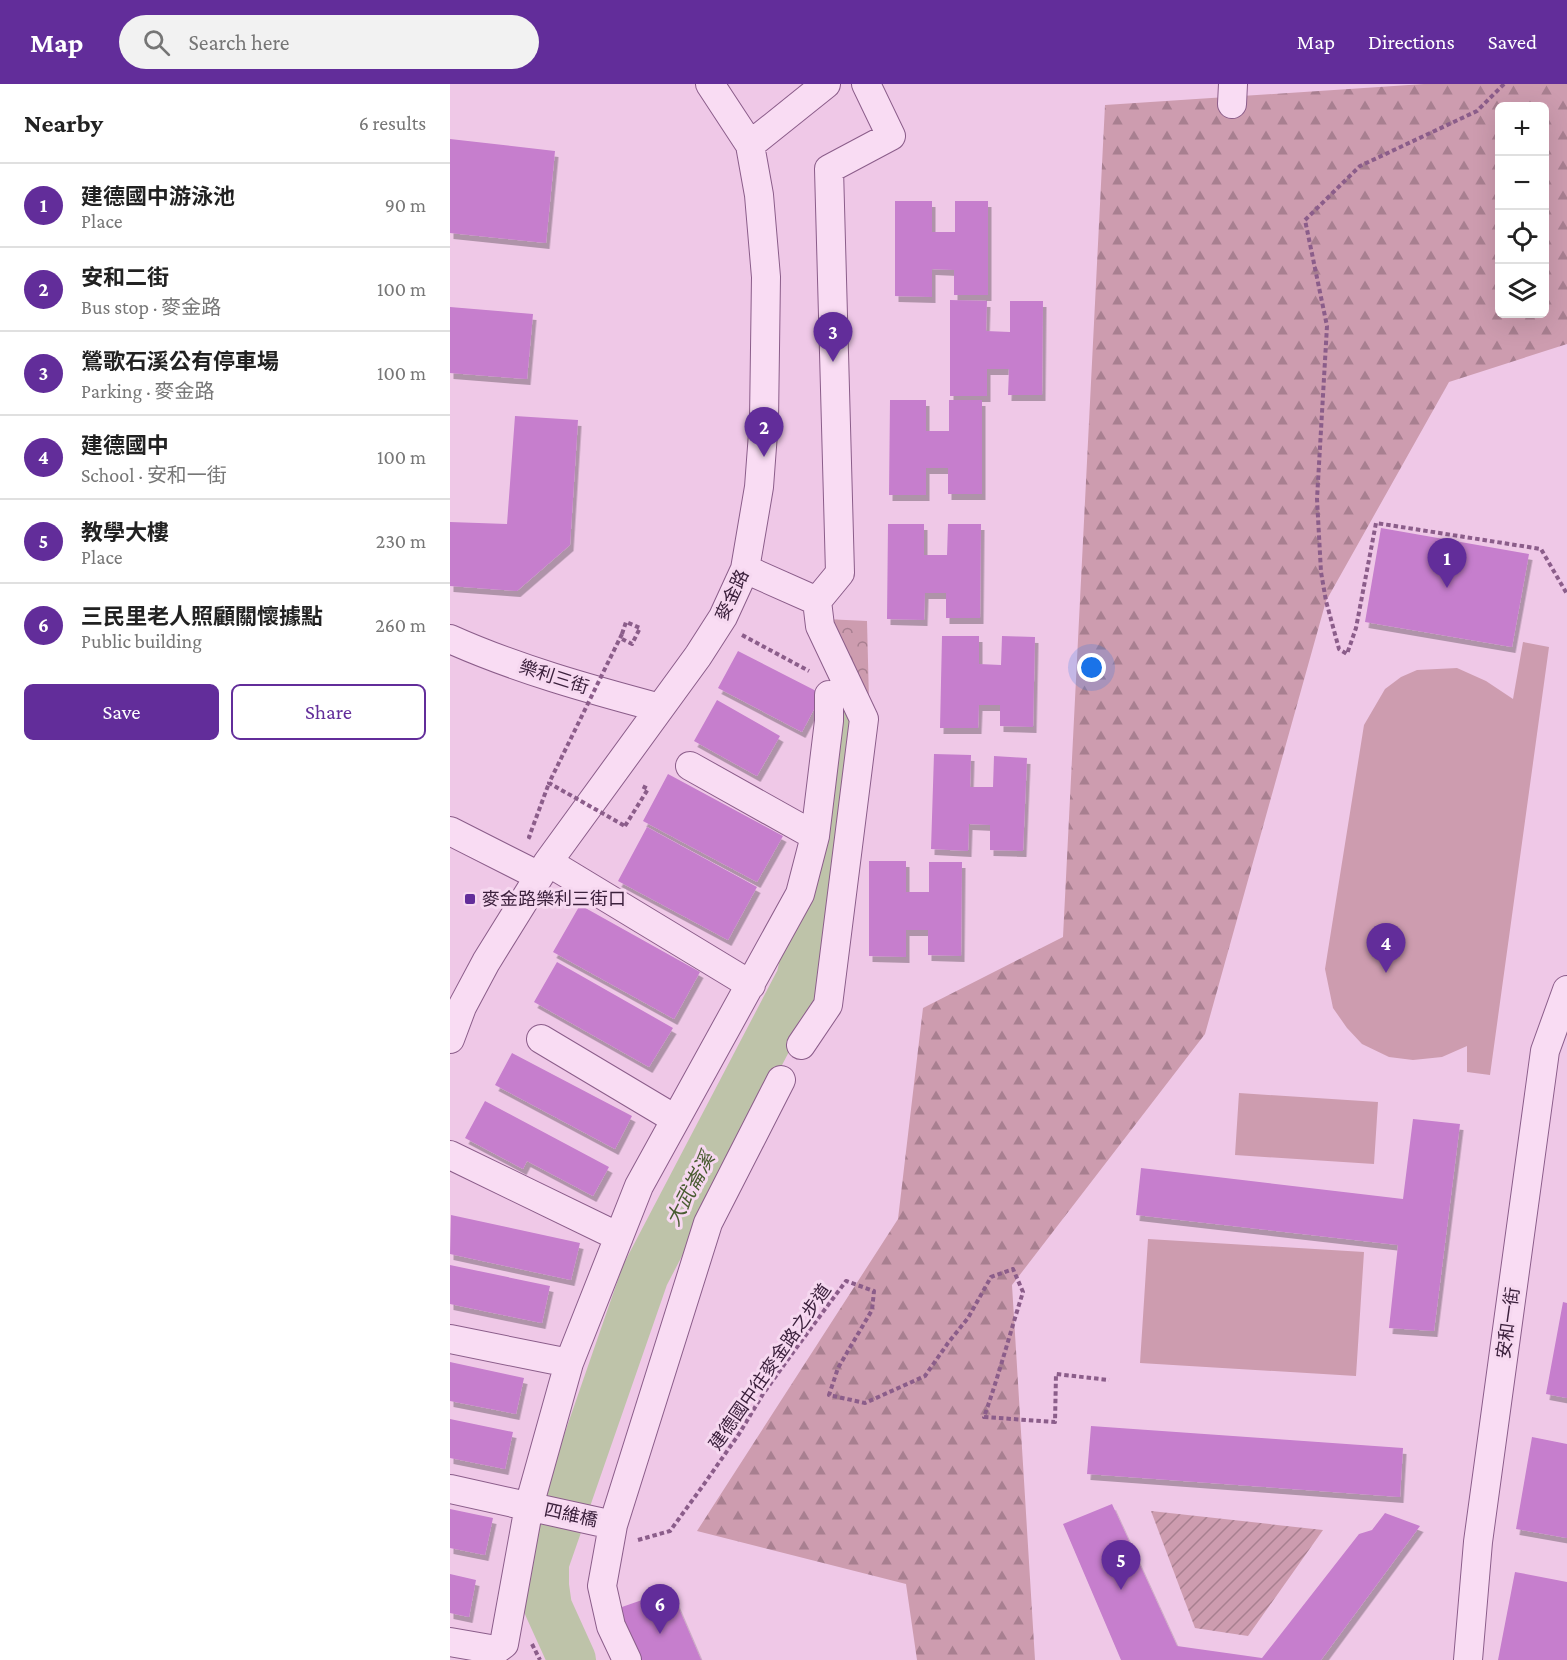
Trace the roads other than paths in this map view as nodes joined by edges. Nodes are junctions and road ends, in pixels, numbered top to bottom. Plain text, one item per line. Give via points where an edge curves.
1 (710, 84) edge
2 (826, 84) edge
3 (866, 84) edge
4 (750, 145) junction
5 (746, 569) junction
6 (817, 601) junction
7 (450, 639) edge
8 (830, 695) road end
9 (660, 708) junction
10 (690, 766) dead end
11 (450, 831) edge
12 (815, 836) junction
13 (544, 869) junction
14 (751, 985) junction
15 (1567, 990) edge
16 (456, 1004) edge
17 (450, 1039) edge
18 (541, 1039) dead end
19 (801, 1045) dead end
20 (781, 1080) dead end
21 (675, 1119) junction
22 (450, 1155) edge
23 (619, 1237) junction
24 (450, 1339) edge
25 (569, 1363) junction
26 (450, 1489) edge
27 (529, 1506) junction
28 (611, 1535) junction
29 (450, 1642) edge
30 (627, 1660) edge
31 (1468, 1660) edge

1 - 4 street, 麥金路
2 - 4 street
3 - 6 street via 891,136 829,169 840,573
4 - 5 street, 麥金路 via 766,277 764,420 759,487
5 - 6 street
5 - 9 street, 麥金路 via 723,617
6 - 19 street via 820,626 864,719 828,1005
7 - 9 street, 樂利三街 via 580,686
8 - 12 street
9 - 13 street, 麥金路
10 - 12 street
11 - 13 street
12 - 14 street via 801,894
13 - 14 street
13 - 16 street, 麥金路
14 - 21 street
15 - 31 street, 安和一街 via 1545,1051 1478,1542
16 - 17 street, 麥金路
18 - 21 street
20 - 28 street via 708,1223
21 - 23 street via 639,1186
22 - 23 street
23 - 25 street
24 - 25 street
25 - 27 street
26 - 27 street, 四維橋
27 - 28 street, 四維橋
27 - 29 street via 504,1644 496,1650
28 - 30 street via 602,1586 610,1626

